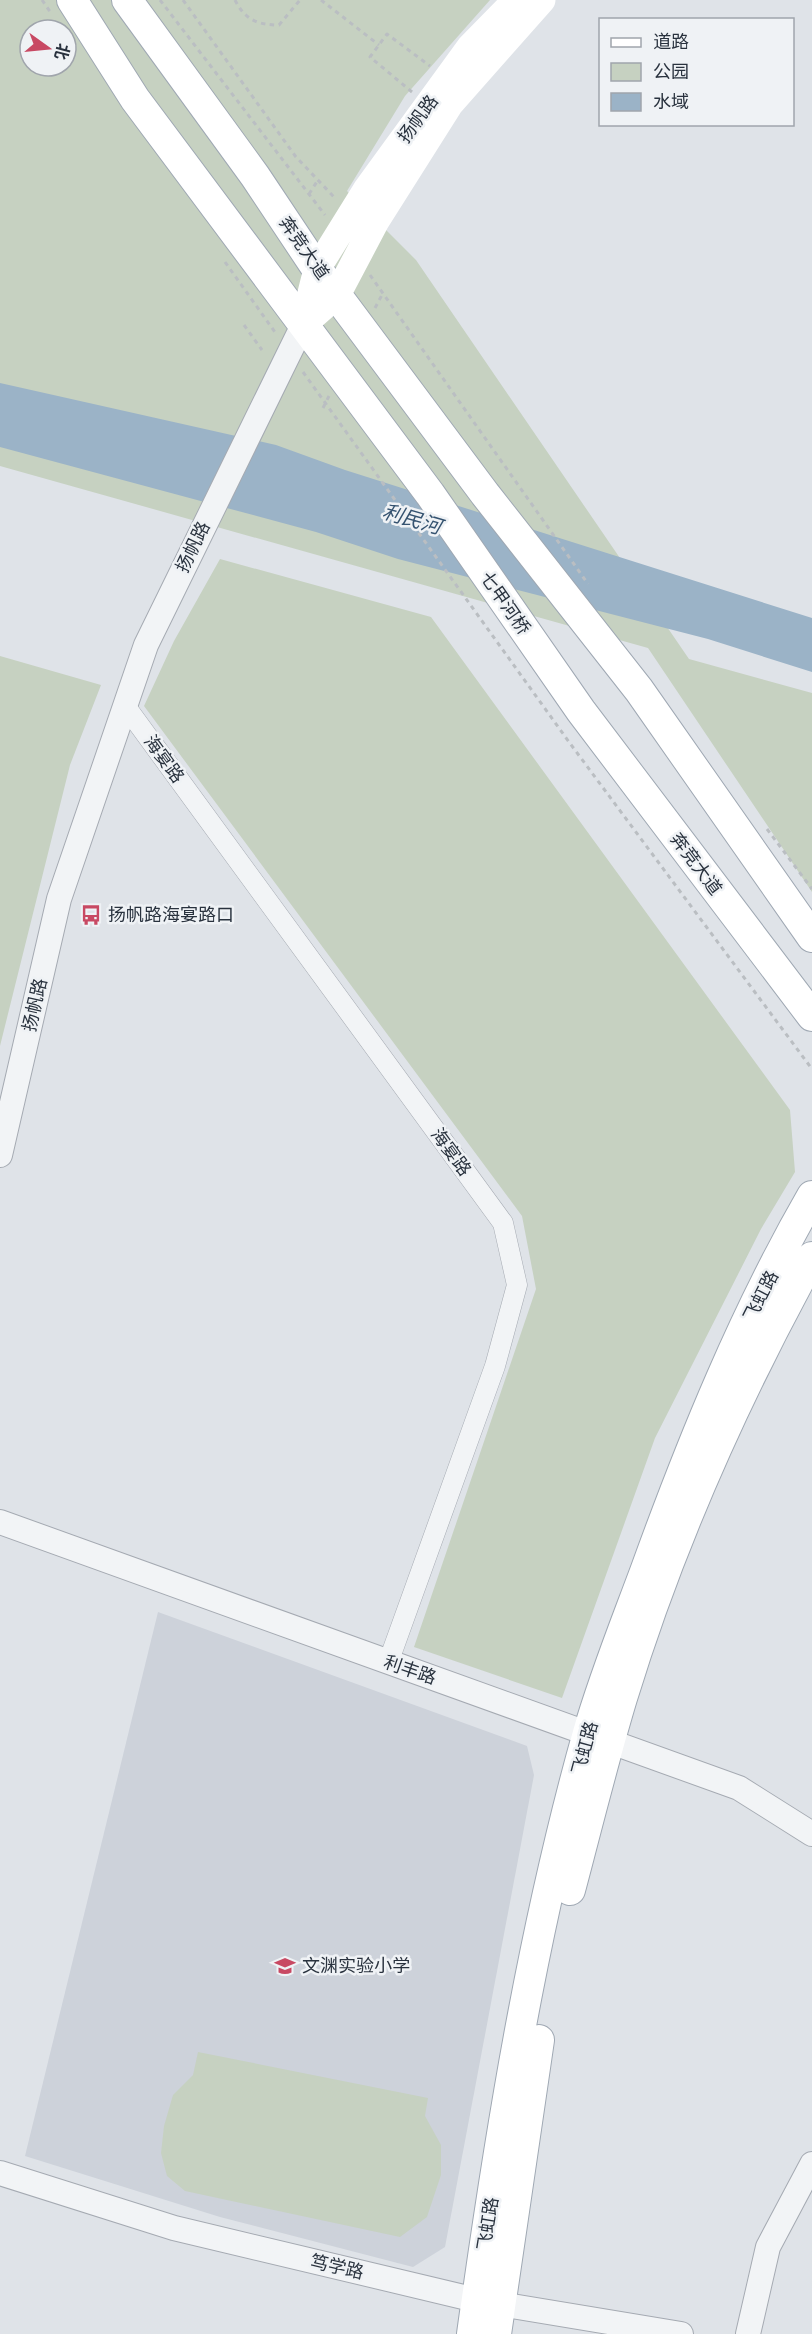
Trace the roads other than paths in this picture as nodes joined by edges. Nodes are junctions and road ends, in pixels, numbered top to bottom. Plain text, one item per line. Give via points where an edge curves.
1 (72, 0) edge
2 (127, 0) edge
3 (516, 0) edge
4 (542, 0) edge
5 (317, 269) junction
6 (337, 295) junction
7 (303, 325) junction
8 (126, 707) junction
9 (581, 711) joint
10 (812, 937) edge
11 (812, 1016) edge
12 (0, 1155) edge
13 (812, 1196) edge
14 (812, 1257) edge
15 (0, 1521) edge
16 (388, 1663) junction
17 (599, 1738) junction
18 (812, 1834) edge
19 (812, 2164) edge
20 (0, 2173) edge
21 (489, 2302) junction
22 (472, 2334) edge
23 (496, 2334) edge
24 (681, 2334) edge
25 (748, 2334) edge

1 - 7 main road via 135,99
2 - 5 main road, 奔竞大道 via 255,176
3 - 5 main road, 扬帆路 via 470,47 366,190
4 - 6 main road via 450,104 376,221
5 - 6 main road, 奔竞大道
5 - 7 main road, 扬帆路
6 - 7 main road
6 - 10 main road, 奔竞大道 via 485,494 639,690
7 - 8 street, 扬帆路 via 146,645
7 - 9 main road, 七甲河桥 via 430,494
8 - 12 street, 扬帆路 via 59,899
8 - 16 street, 海宴路 via 503,1223 517,1286 495,1366
9 - 11 main road, 奔竞大道
13 - 17 main road, 飞虹路 via 748,1323 684,1465 611,1662
14 - 17 main road, 飞虹路 via 726,1424 674,1548 622,1697
15 - 16 street, 利丰路
16 - 17 street, 利丰路
17 - 18 street, 利丰路 via 739,1788
17 - 21 main road, 飞虹路 via 545,1909 511,2078
19 - 25 street via 768,2247
20 - 21 street, 笃学路 via 174,2228
21 - 22 main road, 飞虹路
21 - 23 main road, 飞虹路
21 - 24 street, 笃学路

